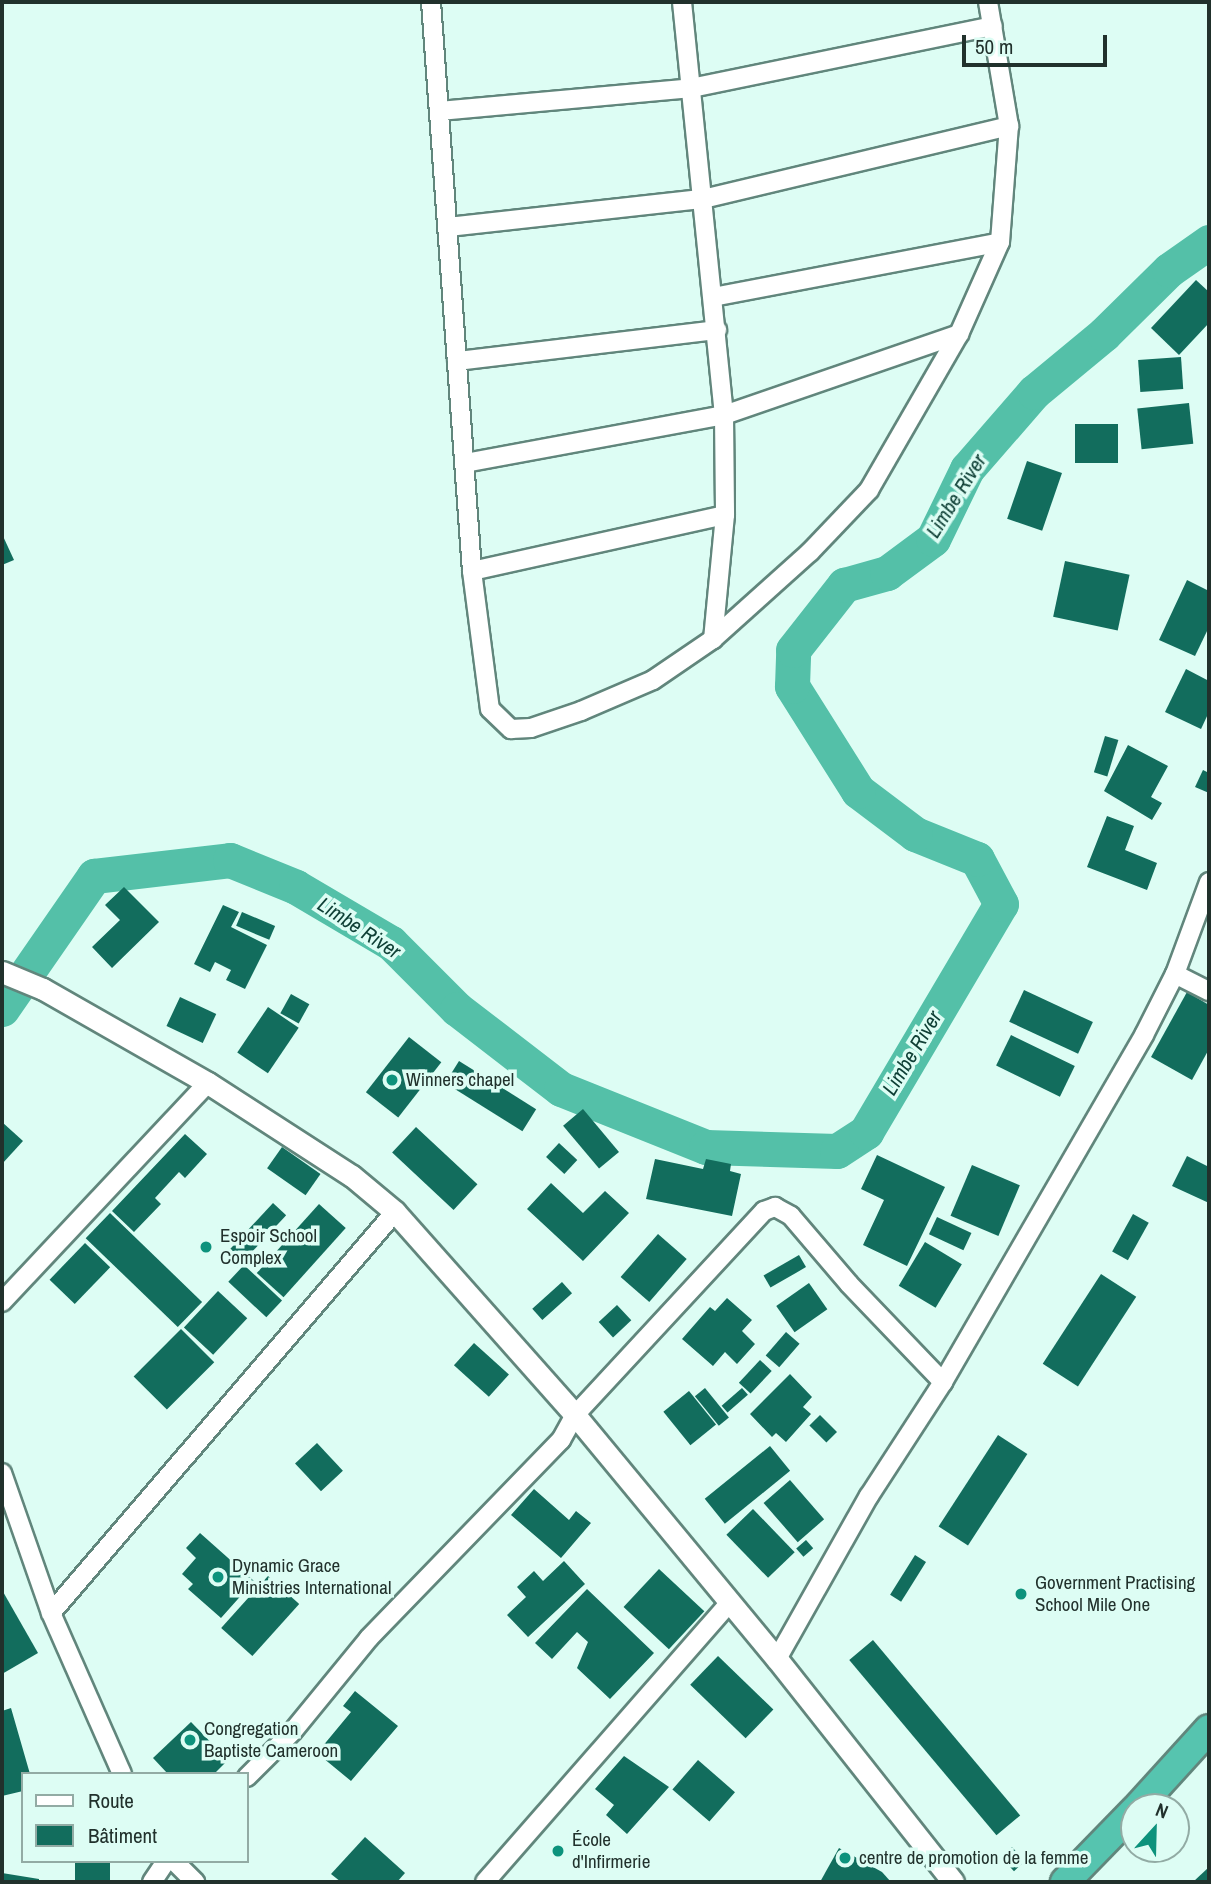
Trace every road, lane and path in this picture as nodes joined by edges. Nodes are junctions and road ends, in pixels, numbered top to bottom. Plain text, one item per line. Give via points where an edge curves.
1 (431, 2) edge
2 (683, 2) edge
3 (988, 2) edge
4 (993, 26) junction
5 (691, 88) junction
6 (440, 111) junction
7 (1009, 126) junction
8 (704, 199) junction
9 (448, 227) junction
10 (1000, 242) junction
11 (713, 298) junction
12 (717, 330) junction
13 (959, 334) junction
14 (457, 361) junction
15 (724, 415) junction
16 (465, 463) junction
17 (724, 515) junction
18 (472, 571) junction
19 (713, 639) junction
20 (1209, 883) edge
21 (6, 973) edge
22 (1175, 974) junction
23 (1209, 991) edge
24 (208, 1083) junction
25 (395, 1212) junction
26 (2, 1302) edge
27 (943, 1382) junction
28 (575, 1415) junction
29 (2, 1473) edge
30 (730, 1602) junction
31 (51, 1613) junction
32 (778, 1659) junction
33 (1209, 1729) edge
34 (121, 1772) edge
35 (248, 1776) edge
36 (1151, 1793) edge
37 (1120, 1825) edge
38 (164, 1863) edge
39 (166, 1863) edge
40 (152, 1882) edge
41 (195, 1882) edge
42 (485, 1882) edge
43 (953, 1882) edge
44 (1065, 1882) edge

1 - 6 street
2 - 5 street
3 - 4 street
4 - 5 street
4 - 7 street
5 - 6 street
5 - 8 street
6 - 9 street
7 - 8 street
7 - 10 street
8 - 9 street
8 - 11 street
9 - 14 street
10 - 11 street
10 - 13 street
11 - 12 street
12 - 14 street
12 - 15 street
13 - 15 street
13 - 19 street via 869,490 810,552
14 - 16 street
15 - 16 street
15 - 17 street
16 - 18 street
17 - 18 street
17 - 19 street
18 - 19 street via 490,709 510,729 556,720 653,680
20 - 22 street
21 - 24 street via 43,989
22 - 23 street
22 - 27 street
24 - 25 street via 352,1176
24 - 26 street
25 - 28 street
25 - 31 street
27 - 28 street via 791,1216 775,1207 764,1211
27 - 32 street via 869,1496
28 - 30 street
28 - 35 street via 561,1440 369,1638 293,1731
29 - 31 street
30 - 32 street
30 - 42 street
31 - 34 street
32 - 43 street
33 - 36 highway
37 - 44 highway
38 - 40 street
39 - 41 street

